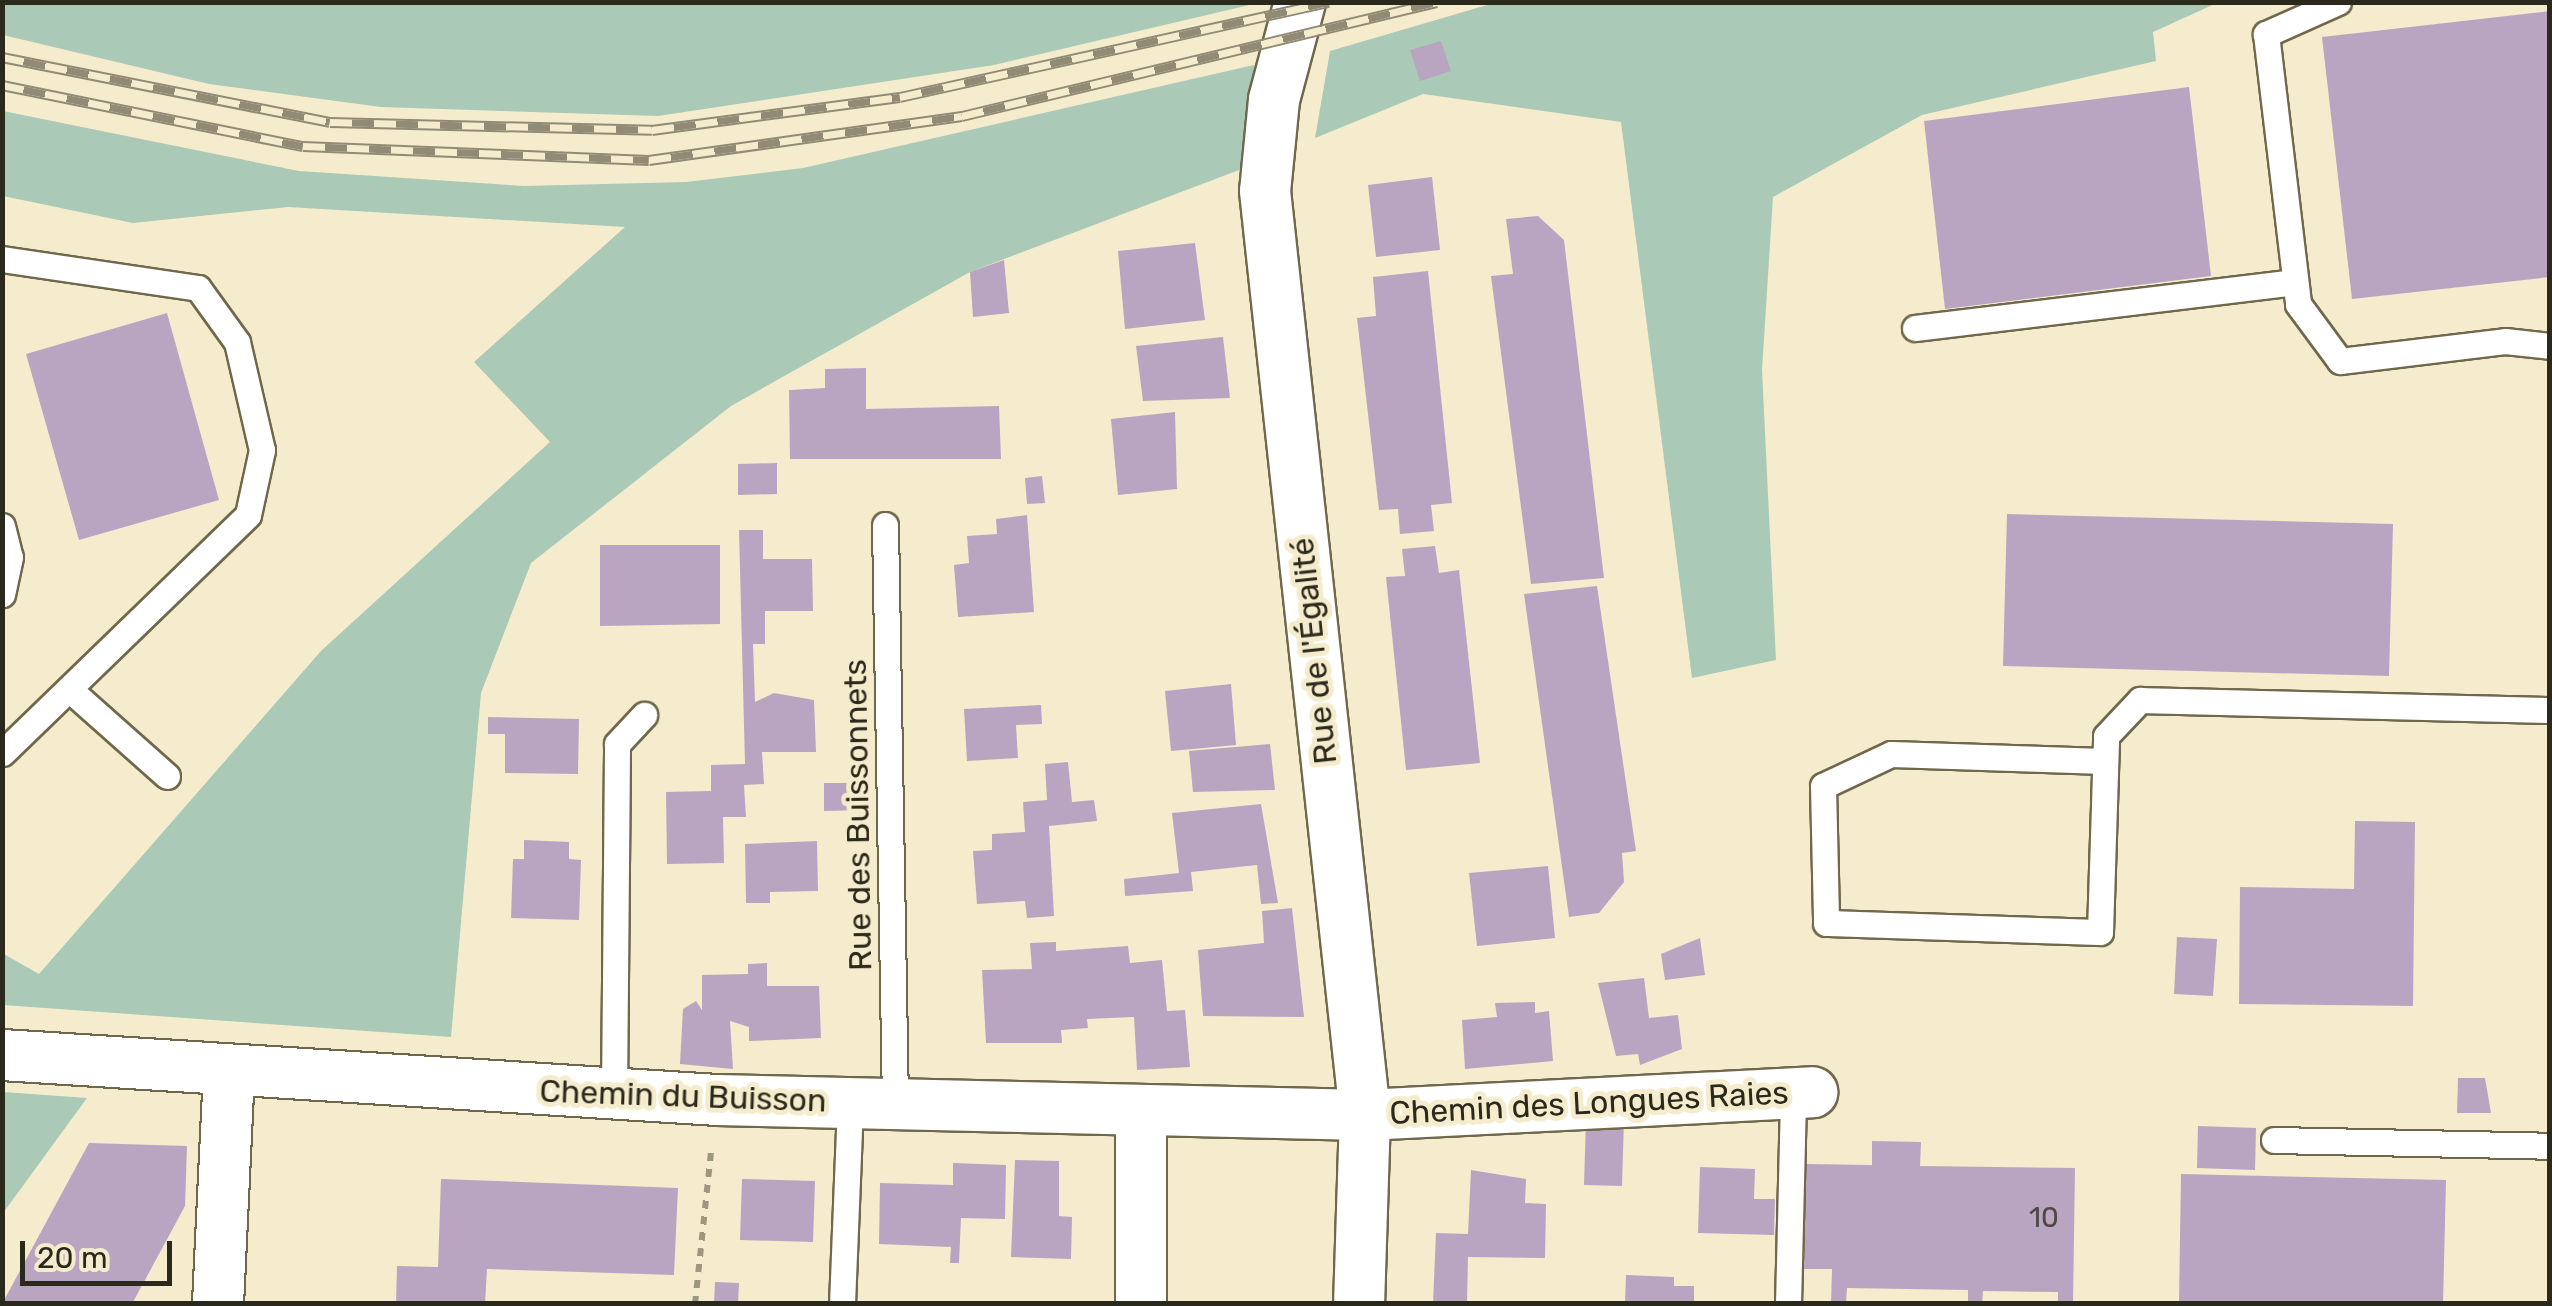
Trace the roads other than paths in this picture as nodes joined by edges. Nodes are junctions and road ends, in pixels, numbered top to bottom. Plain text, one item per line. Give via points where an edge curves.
1 (1300, 2) edge
2 (2338, 2) edge
3 (2, 258) edge
4 (2295, 282) junction
5 (1915, 328) dead end
6 (2550, 346) edge
7 (885, 525) dead end
8 (2, 526) edge
9 (2, 594) edge
10 (69, 689) junction
11 (2550, 710) edge
12 (644, 715) dead end
13 (2, 753) edge
14 (2104, 761) junction
15 (166, 776) dead end
16 (2, 1056) edge
17 (228, 1072) junction
18 (1803, 1092) joint
19 (614, 1095) junction
20 (872, 1103) junction
21 (1141, 1110) junction
22 (1364, 1115) junction
23 (2274, 1140) dead end
24 (2550, 1146) edge
25 (218, 1304) edge
26 (842, 1304) edge
27 (1141, 1304) edge
28 (1359, 1304) edge
29 (1788, 1304) edge

1 - 22 street, Rue de l'Égalité via 1274,100 1265,191
2 - 4 lane via 2266,34
3 - 10 lane via 198,288 238,342 262,450 248,515
4 - 5 lane
4 - 6 lane via 2298,304 2340,361 2506,341
7 - 20 lane, Rue des Buissonnets
8 - 9 lane via 10,557
10 - 13 lane
10 - 15 lane
11 - 14 lane via 2140,700 2106,736
12 - 19 lane via 617,744
14 - 14 lane via 2100,932 1826,922 1823,786 1891,754
16 - 17 street, Chemin du Buisson
17 - 19 street, Chemin du Buisson
17 - 25 street
18 - 22 street, Chemin des Longues Raies
18 - 29 lane
19 - 20 street, Chemin du Buisson
20 - 21 street, Chemin du Buisson
20 - 26 lane, Rue des Buissonnets
21 - 22 street, Chemin du Buisson
21 - 27 street
22 - 28 street, Rue de l'Égalité
23 - 24 lane

